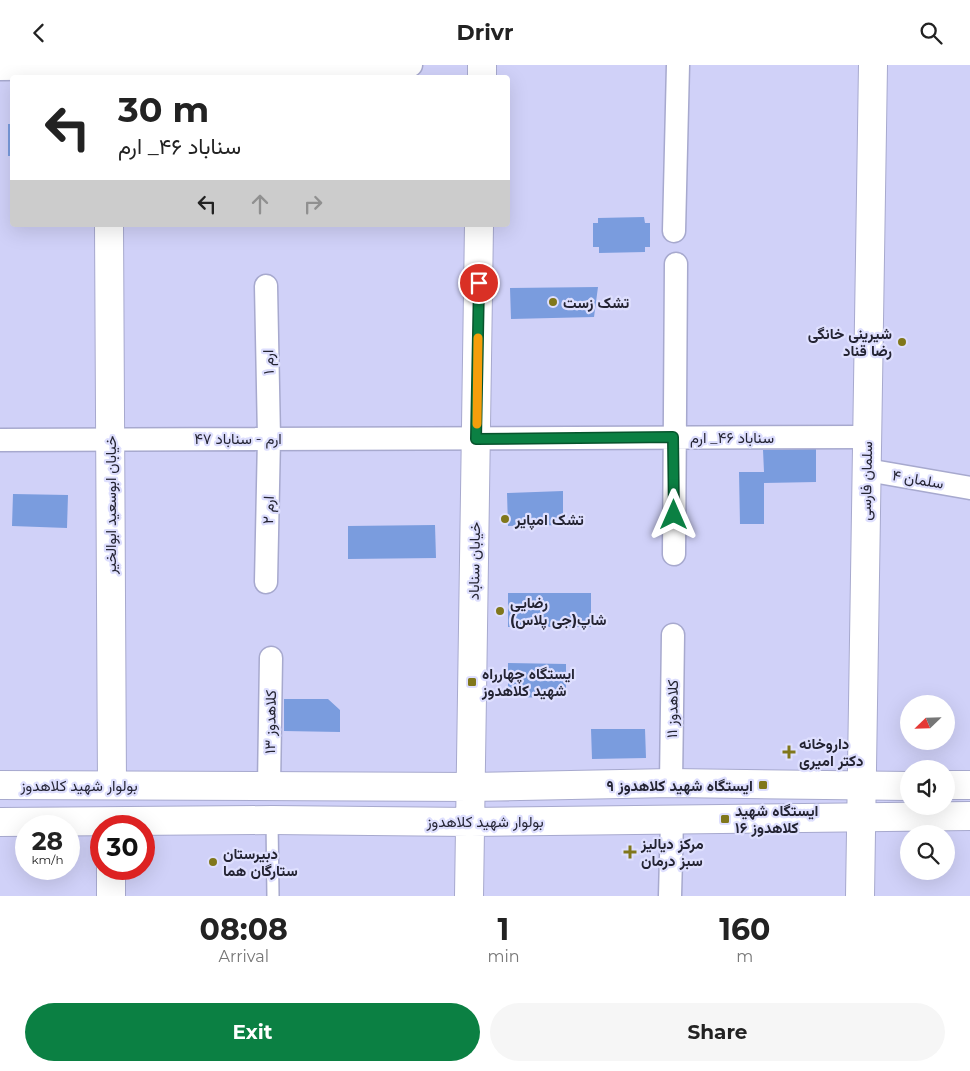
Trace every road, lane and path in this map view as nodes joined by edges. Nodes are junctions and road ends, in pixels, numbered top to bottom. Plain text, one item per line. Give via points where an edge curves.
1 (411, 65) edge
2 (678, 65) edge
3 (872, 65) edge
4 (0, 69) edge
5 (108, 70) edge
6 (266, 70) edge
7 (109, 227) edge
8 (480, 227) edge
9 (674, 231) dead end
10 (676, 264) dead end
11 (266, 285) dead end
12 (673, 437) junction
13 (867, 437) junction
14 (270, 438) junction
15 (110, 439) junction
16 (476, 439) junction
17 (0, 440) edge
18 (867, 470) junction
19 (970, 488) edge
20 (674, 554) dead end
21 (266, 582) dead end
22 (673, 635) dead end
23 (271, 658) dead end
24 (671, 783) junction
25 (0, 785) edge
26 (112, 785) junction
27 (269, 785) junction
28 (955, 785) edge
29 (970, 785) edge
30 (862, 786) junction
31 (900, 786) edge
32 (471, 787) junction
33 (862, 816) junction
34 (970, 816) edge
35 (672, 819) junction
36 (272, 820) junction
37 (470, 821) junction
38 (0, 822) edge
39 (155, 822) edge
40 (90, 823) edge
41 (111, 880) edge
42 (111, 896) edge
43 (273, 896) edge
44 (469, 896) edge
45 (670, 896) edge
46 (860, 896) edge

1 - 6 street
2 - 9 street
3 - 13 main road, سلمان فارسی
4 - 5 street
5 - 6 street
7 - 15 main road, خیابان ابوسعید ابوالخیر
8 - 16 main road, خیابان سناباد
10 - 12 street
11 - 14 street, ارم ۱
12 - 13 street, سناباد ۴۶_ ارم
12 - 16 street, سناباد ۴۶_ ارم
12 - 20 street
13 - 18 main road, سلمان فارسی
14 - 15 street, ارم - سناباد ۴۷
14 - 16 street, ارم - سناباد ۴۷
14 - 21 street, ارم ۲
15 - 17 street, ارم - سناباد ۴۷
15 - 26 main road, خیابان ابوسعید ابوالخیر
16 - 32 main road, خیابان سناباد
18 - 19 street, سلمان ۴
18 - 30 main road, سلمان فارسی
22 - 24 street, کلاهدوز ۱۱
23 - 27 street, کلاهدوز ۱۳
24 - 30 main road, بولوار شهید کلاهدوز
24 - 32 main road, بولوار شهید کلاهدوز
25 - 26 main road, بولوار شهید کلاهدوز
26 - 27 main road, بولوار شهید کلاهدوز
27 - 32 main road, بولوار شهید کلاهدوز
28 - 29 main road
30 - 31 main road, بولوار شهید کلاهدوز
30 - 33 main road, سلمان فارسی
32 - 37 main road, خیابان سناباد
33 - 34 main road, بولوار شهید کلاهدوز
33 - 35 main road, بولوار شهید کلاهدوز
33 - 46 main road, سلمان فارسی
35 - 37 main road, بولوار شهید کلاهدوز
35 - 45 street
36 - 37 main road, بولوار شهید کلاهدوز
36 - 39 main road, بولوار شهید کلاهدوز
36 - 43 lane
37 - 44 main road, خیابان سناباد
38 - 40 main road, بولوار شهید کلاهدوز
41 - 42 main road

